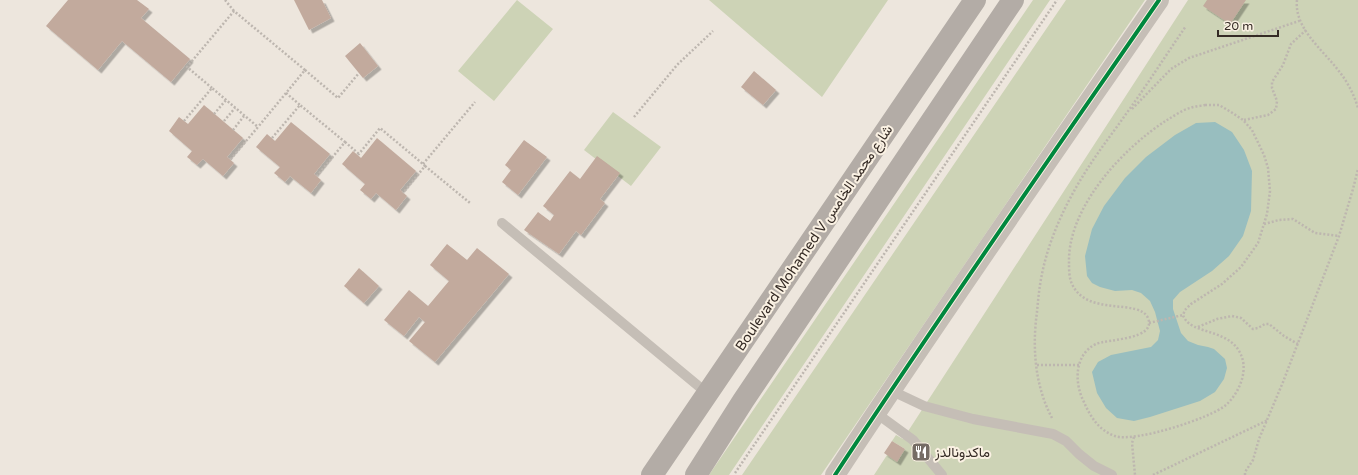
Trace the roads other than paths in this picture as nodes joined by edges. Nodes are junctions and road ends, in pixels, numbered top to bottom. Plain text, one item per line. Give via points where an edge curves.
1 (976, 0) edge
2 (1013, 0) edge
3 (1159, 0) edge
4 (502, 223) dead end
5 (890, 390) junction
6 (708, 394) junction
7 (876, 413) junction
8 (652, 475) edge
9 (696, 475) edge
10 (835, 475) edge
11 (942, 475) edge
12 (1112, 475) edge

1 - 6 main road, Boulevard Mohamed V شارع محمد الخامس
2 - 9 main road
3 - 5 street
4 - 6 lane
5 - 7 street
5 - 12 lane via 924,406 973,419 1053,434 1066,441 1094,466
6 - 8 main road, Boulevard Mohamed V شارع محمد الخامس
7 - 10 street
7 - 11 lane via 913,440

